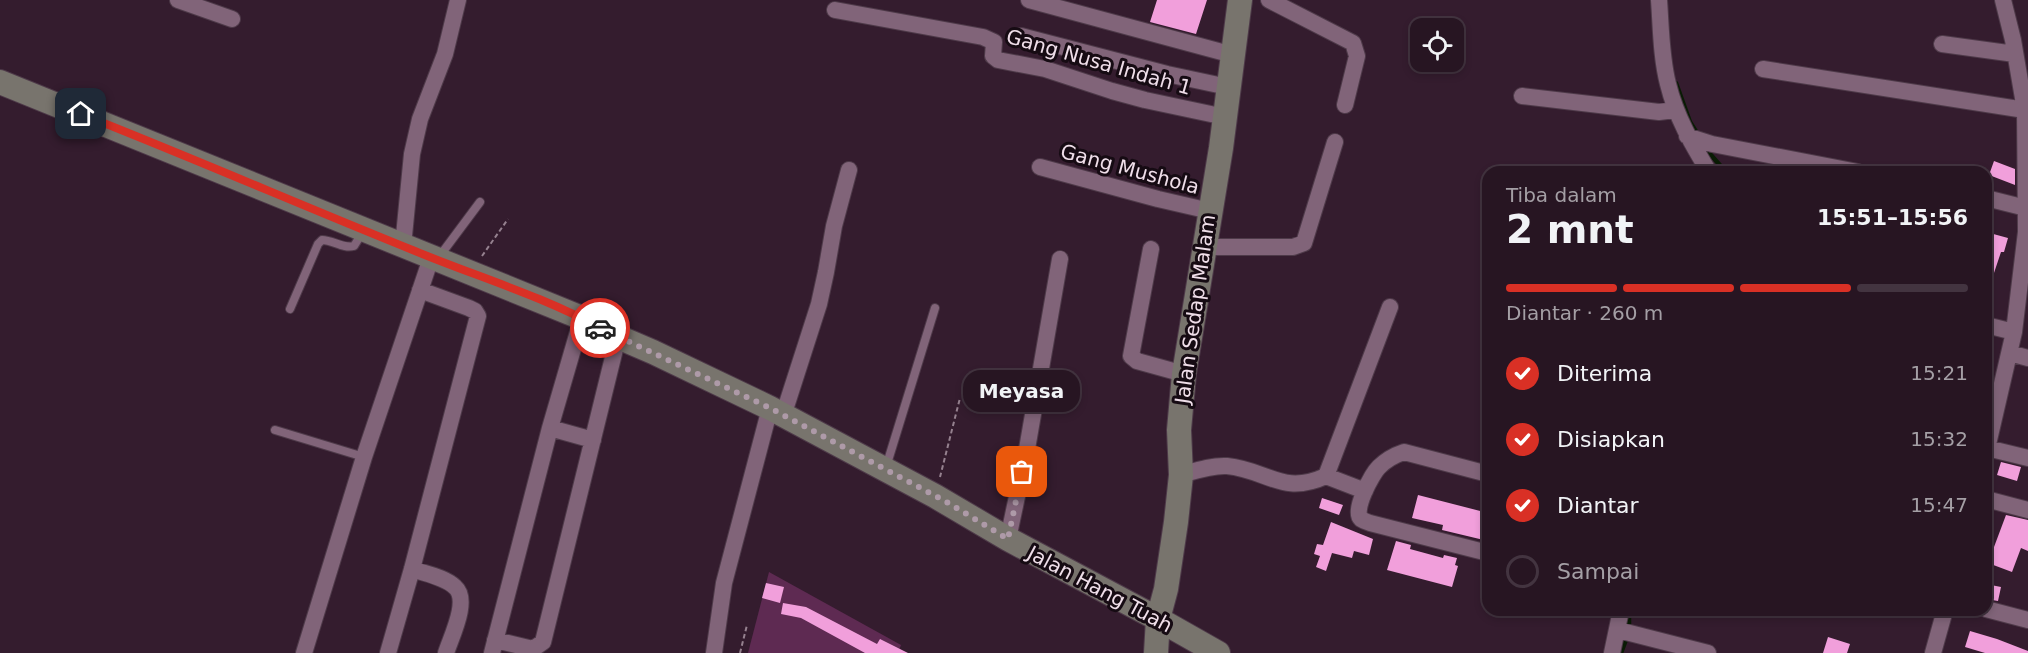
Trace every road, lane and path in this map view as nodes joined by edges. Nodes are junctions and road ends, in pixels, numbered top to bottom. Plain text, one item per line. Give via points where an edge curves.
1 (178, 0) edge
2 (458, 0) edge
3 (1029, 0) edge
4 (1240, 0) edge
5 (1269, 0) edge
6 (1659, 0) edge
7 (2003, 0) edge
8 (836, 10) dead end
9 (232, 18) dead end
10 (1021, 36) dead end
11 (1942, 44) dead end
12 (2015, 54) junction
13 (1233, 55) junction
14 (1763, 69) dead end
15 (0, 82) edge
16 (1228, 87) junction
17 (1522, 96) dead end
18 (1345, 105) dead end
19 (1676, 110) junction
20 (2025, 110) junction
21 (1225, 117) junction
22 (1698, 140) junction
23 (1335, 142) dead end
24 (1708, 166) edge
25 (1828, 166) edge
26 (1040, 167) dead end
27 (849, 170) dead end
28 (2027, 188) edge
29 (1992, 200) edge
30 (480, 202) dead end
31 (2026, 208) junction
32 (1210, 211) junction
33 (508, 219) dead end
34 (364, 230) junction
35 (403, 246) junction
36 (1213, 247) junction
37 (1151, 249) dead end
38 (434, 259) junction
39 (1060, 259) dead end
40 (471, 272) junction
41 (2025, 277) edge
42 (420, 290) junction
43 (1390, 307) dead end
44 (935, 308) dead end
45 (290, 309) dead end
46 (582, 318) junction
47 (1992, 326) edge
48 (2014, 332) junction
49 (618, 338) junction
50 (2010, 353) junction
51 (2028, 358) edge
52 (1184, 374) junction
53 (960, 398) dead end
54 (777, 412) junction
55 (550, 428) junction
56 (1992, 429) edge
57 (275, 430) dead end
58 (593, 440) junction
59 (1992, 451) edge
60 (364, 457) junction
61 (2028, 458) edge
62 (885, 470) junction
63 (1482, 472) edge
64 (1186, 473) junction
65 (1326, 476) junction
66 (1365, 491) junction
67 (935, 496) junction
68 (1992, 501) edge
69 (2028, 510) edge
70 (1008, 539) junction
71 (1482, 551) edge
72 (412, 569) junction
73 (1992, 611) edge
74 (1623, 616) edge
75 (1944, 616) edge
76 (1158, 619) junction
77 (2028, 620) edge
78 (747, 626) dead end
79 (1628, 632) junction
80 (494, 646) edge
81 (304, 653) edge
82 (388, 653) edge
83 (446, 653) edge
84 (714, 653) edge
85 (740, 653) edge
86 (1156, 653) edge
87 (1218, 653) edge
88 (1612, 653) edge
89 (1708, 653) edge
90 (1933, 653) edge

1 - 9 street
2 - 35 street via 412,154
3 - 13 street
4 - 13 main road, Jalan Sedap Malam
5 - 18 street via 1353,43 1357,57
6 - 19 street via 1667,82
7 - 12 street
8 - 21 street, Gang Nusa Indah 1 via 983,37 994,42 993,56 998,60
10 - 16 street
11 - 12 street
12 - 20 street
13 - 16 main road, Jalan Sedap Malam
14 - 20 street
15 - 34 main road, Jalan Hang Tuah
16 - 21 main road, Jalan Sedap Malam
17 - 19 street via 1659,112
19 - 22 street
20 - 28 street
21 - 32 main road, Jalan Sedap Malam
22 - 24 street
22 - 25 street
23 - 36 street via 1304,243 1293,247
26 - 32 street, Gang Mushola
27 - 54 street via 819,304
28 - 31 street
29 - 31 street
30 - 38 lane
31 - 41 street
32 - 36 main road, Jalan Sedap Malam
33 - 40 path
34 - 35 main road, Jalan Hang Tuah
34 - 45 lane via 350,247 321,240
35 - 38 main road, Jalan Hang Tuah
36 - 52 main road, Jalan Sedap Malam
37 - 52 street via 1131,356
38 - 40 main road, Jalan Hang Tuah
38 - 42 street
39 - 70 street
40 - 46 main road, Jalan Hang Tuah
41 - 48 street
42 - 60 street
42 - 72 street via 476,311 478,316
43 - 65 street
44 - 62 lane
46 - 49 main road, Jalan Hang Tuah
46 - 55 street
47 - 48 street
48 - 50 street
49 - 54 main road, Jalan Hang Tuah
49 - 58 street
50 - 51 street
50 - 56 street
52 - 64 main road, Jalan Sedap Malam via 1179,430
53 - 67 path
54 - 62 main road, Jalan Hang Tuah
54 - 84 street via 724,583
55 - 58 street
55 - 80 street
57 - 60 lane
58 - 80 street via 543,642 533,649
59 - 61 street
60 - 81 street
62 - 67 main road, Jalan Hang Tuah
63 - 66 street via 1404,452 1378,468
64 - 65 street via 1225,466 1288,484
64 - 76 main road, Jalan Sedap Malam
65 - 66 street
66 - 71 street via 1358,506 1361,519
67 - 70 main road, Jalan Hang Tuah
68 - 69 street
70 - 76 main road, Jalan Hang Tuah
72 - 82 street
72 - 83 street via 449,582 460,592 462,604
73 - 77 street
74 - 79 street
75 - 90 street
76 - 86 main road, Jalan Sedap Malam
76 - 87 main road, Jalan Hang Tuah
78 - 85 path
79 - 88 street
79 - 89 street

